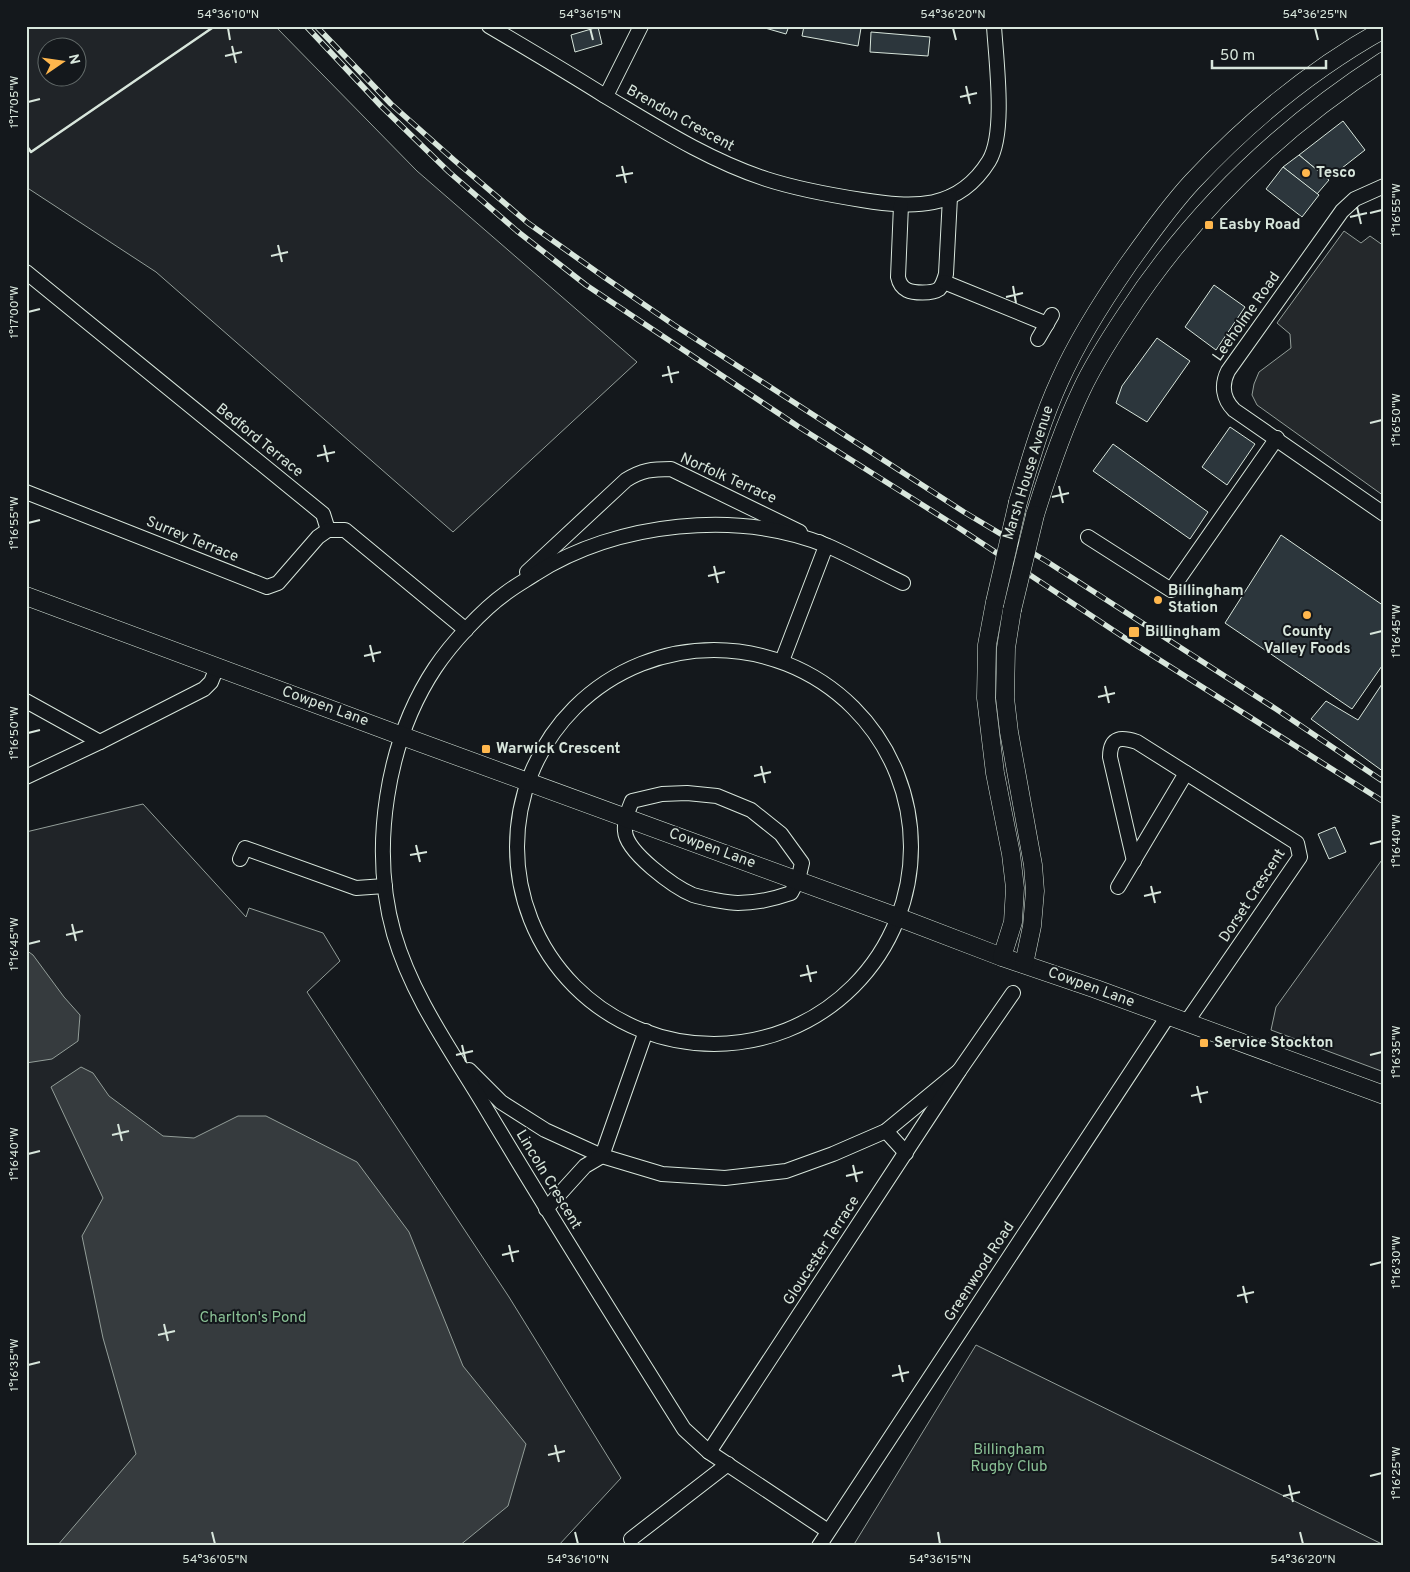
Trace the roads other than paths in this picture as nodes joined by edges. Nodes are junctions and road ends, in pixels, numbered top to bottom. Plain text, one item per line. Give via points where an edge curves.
1 (489, 26) edge
2 (641, 26) edge
3 (994, 26) edge
4 (1384, 29) edge
5 (1384, 61) edge
6 (606, 96) junction
7 (1384, 186) edge
8 (950, 197) junction
9 (901, 205) junction
10 (1153, 230) junction
11 (1176, 245) junction
12 (26, 272) edge
13 (944, 282) junction
14 (1038, 339) dead end
15 (1277, 438) junction
16 (26, 492) edge
17 (1384, 514) edge
18 (328, 530) junction
19 (1088, 537) dead end
20 (826, 546) junction
21 (902, 583) dead end
22 (504, 594) junction
23 (26, 596) edge
24 (466, 630) junction
25 (782, 661) junction
26 (217, 667) junction
27 (26, 701) edge
28 (402, 736) junction
29 (100, 742) junction
30 (1186, 773) junction
31 (26, 777) edge
32 (529, 782) junction
33 (625, 818) junction
34 (240, 859) dead end
35 (1134, 861) junction
36 (798, 880) junction
37 (386, 886) junction
38 (1118, 887) dead end
39 (900, 918) junction
40 (1002, 957) junction
41 (1024, 964) junction
42 (1013, 993) dead end
43 (1168, 1016) junction
44 (1186, 1023) junction
45 (646, 1032) junction
46 (455, 1055) junction
47 (959, 1071) junction
48 (1384, 1095) edge
49 (886, 1131) junction
50 (906, 1152) junction
51 (602, 1156) junction
52 (546, 1210) junction
53 (709, 1452) junction
54 (728, 1464) junction
55 (828, 1531) junction
56 (629, 1539) edge
57 (819, 1546) edge

1 - 6 street, Brendon Crescent
2 - 6 street
3 - 8 street, Brendon Crescent via 999,119 997,138 990,160 963,190
4 - 10 street, Marsh House Avenue via 1322,66 1266,110 1191,183
5 - 11 street, Marsh House Avenue via 1352,81 1287,132 1243,171
6 - 9 street, Brendon Crescent via 656,128 711,157 766,179 828,195
7 - 15 street, Leeholme Road via 1355,198 1342,211 1223,380 1226,402
8 - 9 street, Brendon Crescent via 924,204
8 - 13 street
9 - 13 street via 899,283 908,291 932,292
10 - 11 street
10 - 40 street, Marsh House Avenue, bridge via 1109,292 1060,380 1040,428 1018,502 995,602 987,645 986,698 995,773 1016,888 1013,922
11 - 41 street, Marsh House Avenue, bridge via 1139,294 1081,390 1054,454 1012,610 1006,648 1008,732 1035,890
12 - 18 street, Bedford Terrace via 323,514
13 - 14 street via 1050,320
15 - 17 street, Leeholme Road
15 - 19 street via 1171,590
16 - 18 street, Surrey Terrace via 266,587 278,582
18 - 24 street via 345,530
20 - 21 street
20 - 22 street via 784,533 728,525 656,529 621,537 577,553 544,568
20 - 22 street, Norfolk Terrace via 779,520 671,470 653,469 626,480
20 - 25 street
22 - 24 street
23 - 26 street, Cowpen Lane
24 - 28 street via 435,668
25 - 32 street via 711,651 651,661 624,673 583,700 557,726 540,754
25 - 39 street via 832,689 854,708 889,754 910,816 913,845 912,872
26 - 28 street, Cowpen Lane
26 - 29 street via 204,689
27 - 29 street
28 - 32 street, Cowpen Lane
28 - 37 street, Lincoln Crescent via 386,794 383,838
29 - 31 street
30 - 35 street
30 - 35 street, Dorset Crescent via 1137,742 1124,738 1115,741 1110,748
30 - 44 street, Dorset Crescent via 1297,843 1300,858
32 - 33 street, Cowpen Lane
32 - 45 street via 522,804 517,853 519,888 531,927 551,961 580,994 613,1018
33 - 36 street, Cowpen Lane
33 - 36 street via 624,833 635,851 657,873 693,895 737,903 768,901 791,893
33 - 36 street via 632,802 662,794 717,796 751,810 781,834 802,863
34 - 37 street via 245,848 356,888
35 - 38 street
36 - 39 street, Cowpen Lane
37 - 46 street, Lincoln Crescent via 394,933 414,986
39 - 40 street, Cowpen Lane
39 - 45 street via 870,969 839,999 800,1025 762,1039 711,1045
40 - 41 street, Cowpen Lane
41 - 43 street, Cowpen Lane
42 - 47 street, Gloucester Terrace
43 - 44 street, Cowpen Lane
43 - 55 street, Greenwood Road
44 - 48 street, Cowpen Lane
45 - 51 street
46 - 51 street via 501,1102 545,1130
46 - 52 street, Lincoln Crescent
47 - 49 street
47 - 50 street, Gloucester Terrace
49 - 50 street
49 - 51 street via 786,1171 725,1178 662,1174
50 - 53 street, Gloucester Terrace
51 - 52 street via 585,1166
52 - 53 street, Lincoln Crescent via 684,1429
53 - 54 street, Lincoln Crescent
54 - 55 street, Lincoln Crescent
54 - 56 street
55 - 57 street, Greenwood Road

